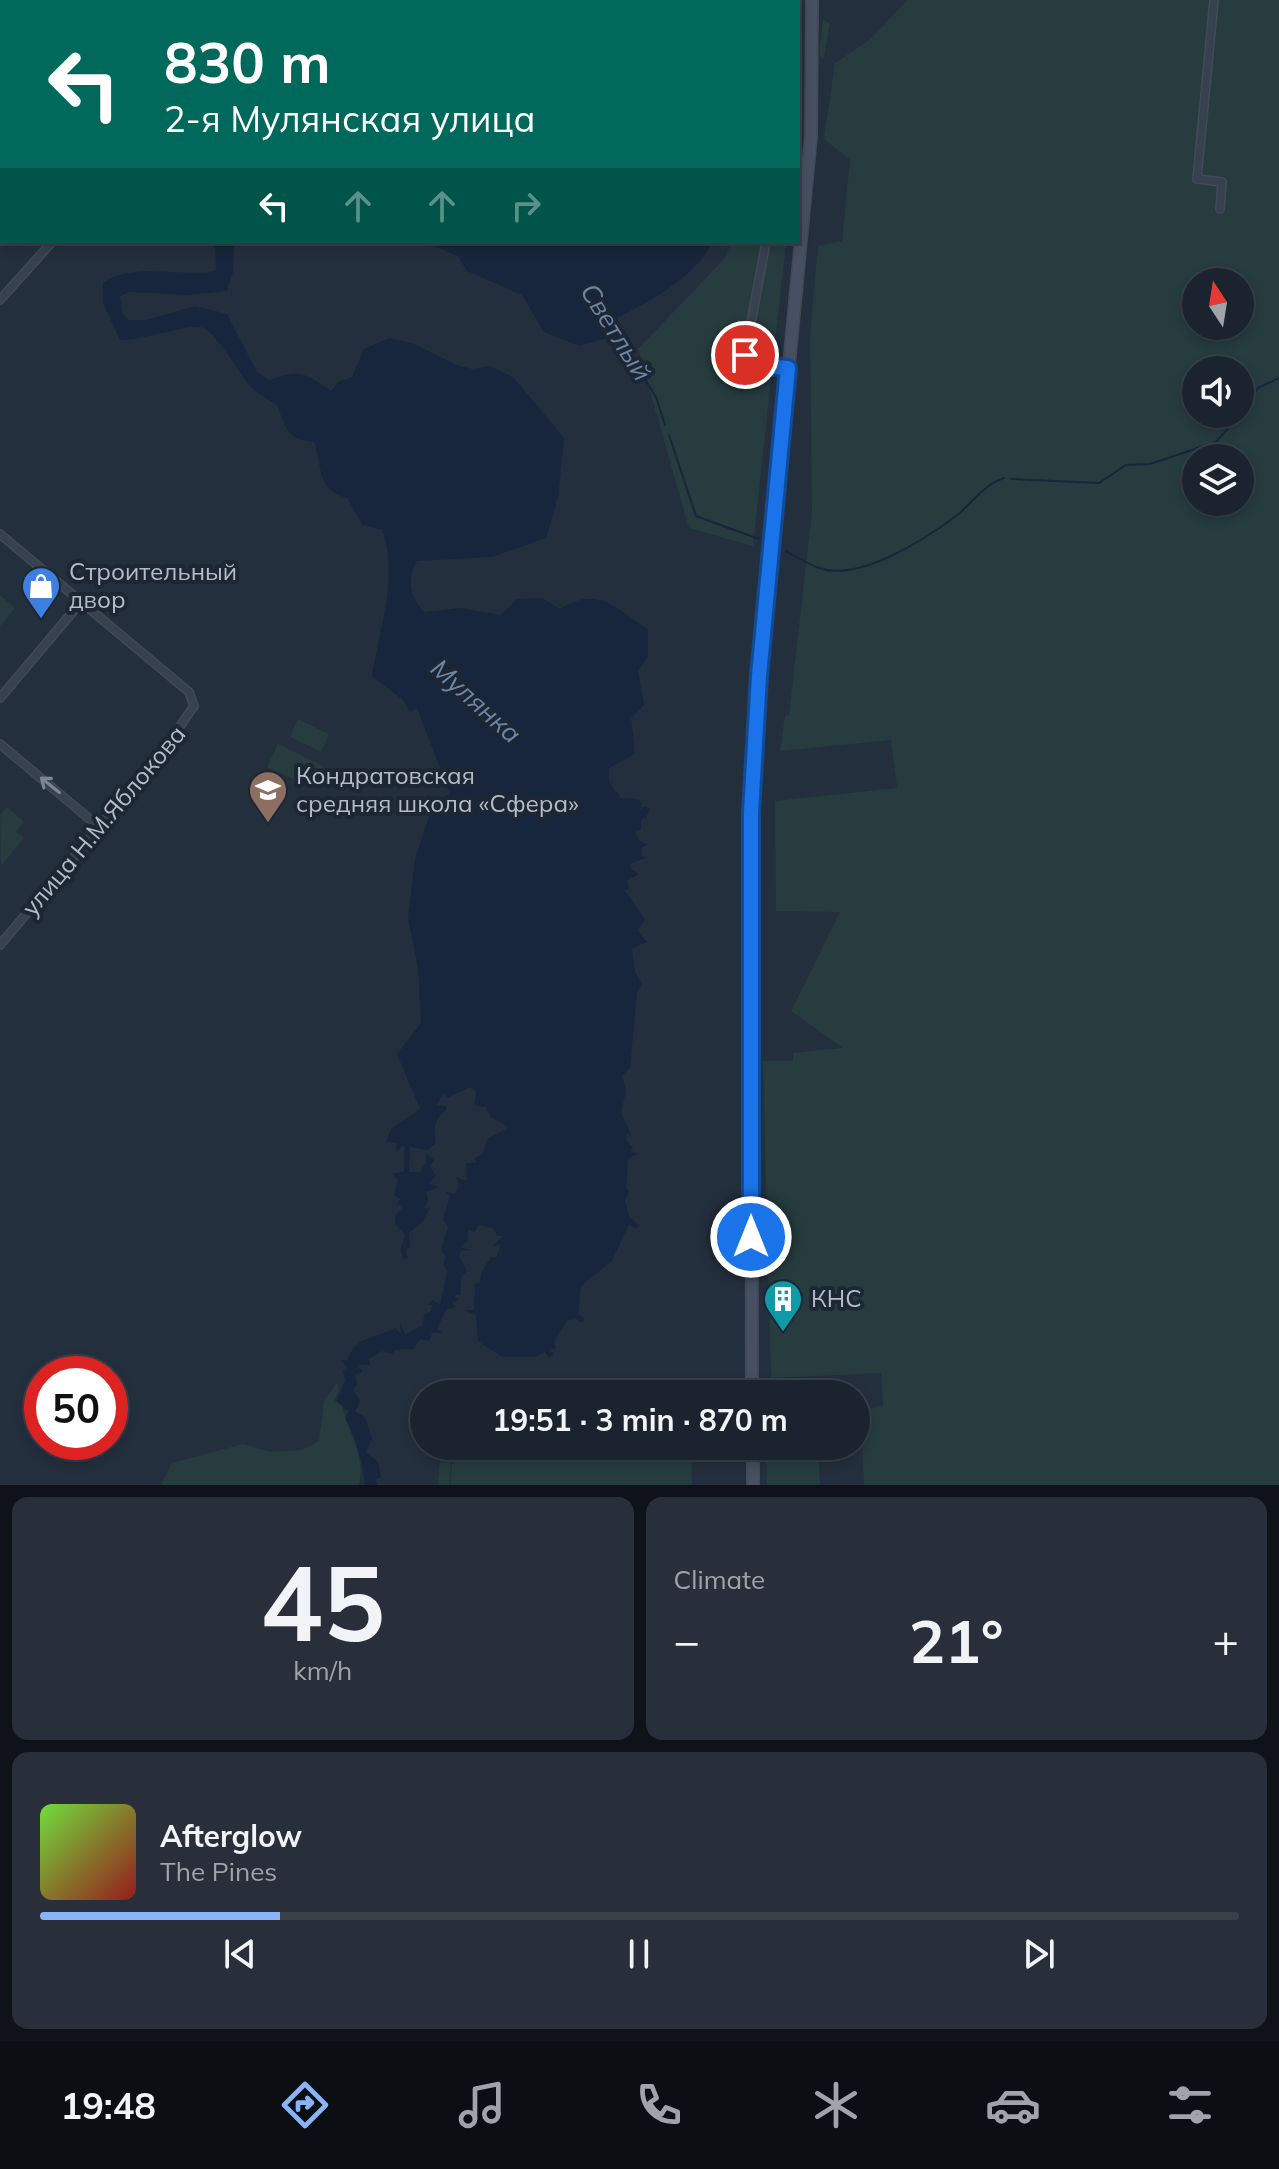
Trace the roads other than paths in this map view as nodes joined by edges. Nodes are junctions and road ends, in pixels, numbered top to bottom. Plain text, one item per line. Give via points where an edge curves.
1 (812, 0) edge
2 (1214, 0) edge
3 (1220, 209) dead end
4 (800, 239) edge
5 (50, 244) edge
6 (766, 244) edge
7 (800, 244) edge
8 (0, 300) edge
9 (788, 368) junction
10 (0, 534) edge
11 (81, 602) junction
12 (0, 698) edge
13 (0, 744) edge
14 (98, 826) junction
15 (0, 945) edge
16 (752, 1380) edge
17 (753, 1460) edge
18 (753, 1485) edge

1 - 4 main road via 813,88
2 - 3 street via 1197,179 1222,182
5 - 8 street
6 - 9 street via 745,355 763,366
7 - 9 main road
9 - 16 main road via 751,812
10 - 11 street
11 - 12 street
11 - 14 street, улица Н.М.Яблокова via 189,692 194,706
14 -> 13 street
14 - 15 street, улица Н.М.Яблокова
17 - 18 main road

